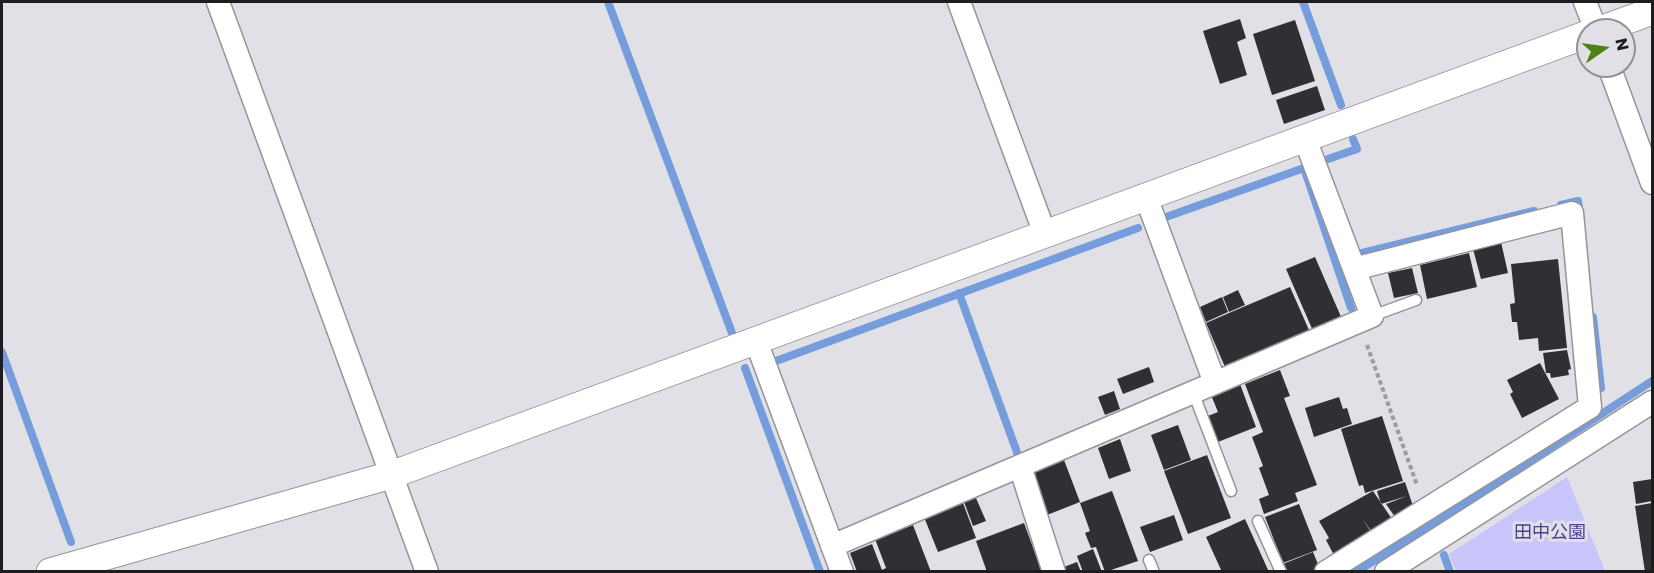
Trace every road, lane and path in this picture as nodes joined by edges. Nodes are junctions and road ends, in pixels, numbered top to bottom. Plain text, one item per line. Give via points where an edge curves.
1 (218, 2) edge
2 (959, 2) edge
3 (1585, 2) edge
4 (1653, 11) edge
5 (1592, 18) edge
6 (1633, 18) edge
7 (1576, 38) edge
8 (1614, 78) edge
9 (1305, 139) junction
10 (1653, 183) edge
11 (1146, 197) junction
12 (1045, 234) junction
13 (1354, 268) junction
14 (1416, 300) dead end
15 (1365, 319) junction
16 (756, 341) junction
17 (1215, 383) junction
18 (1193, 392) junction
19 (1653, 402) edge
20 (1539, 456) junction
21 (1020, 466) junction
22 (391, 475) junction
23 (1231, 491) dead end
24 (1426, 509) junction
25 (1258, 521) dead end
26 (832, 546) junction
27 (1149, 560) dead end
28 (1330, 570) edge
29 (50, 572) edge
30 (427, 572) edge
31 (842, 572) edge
32 (1054, 572) edge
33 (1154, 572) edge
34 (1281, 572) edge
35 (1386, 572) edge

1 - 22 street
2 - 12 street
3 - 5 street
4 - 6 street
7 - 9 street
8 - 10 street
9 - 11 street
9 - 13 street
11 - 12 street
11 - 17 street
12 - 16 street
13 - 15 street
13 - 20 street via 1572,213 1590,407
14 - 15 lane
15 - 17 street
15 - 24 path
16 - 22 street
16 - 26 street
17 - 18 street
18 - 21 street
18 - 23 lane
19 - 20 street
20 - 24 street
20 - 35 street
21 - 26 street
21 - 32 street
22 - 29 street
22 - 30 street
24 - 28 street
25 - 34 lane
26 - 31 street
27 - 33 lane

